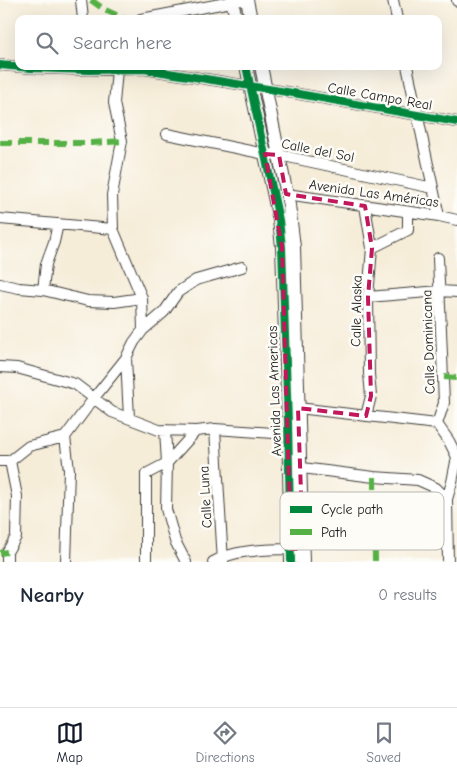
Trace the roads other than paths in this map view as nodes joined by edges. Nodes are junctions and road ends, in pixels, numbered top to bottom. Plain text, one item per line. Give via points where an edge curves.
1 (81, 0) edge
2 (247, 0) edge
3 (393, 0) edge
4 (235, 1) edge
5 (83, 15) edge
6 (162, 15) edge
7 (236, 15) edge
8 (250, 15) edge
9 (396, 15) edge
10 (0, 65) edge
11 (15, 66) edge
12 (117, 70) edge
13 (150, 70) edge
14 (247, 70) edge
15 (262, 70) edge
16 (408, 70) edge
17 (250, 86) junction
18 (266, 89) junction
19 (417, 115) junction
20 (457, 122) edge
21 (167, 134) dead end
22 (265, 154) junction
23 (279, 156) junction
24 (433, 188) junction
25 (286, 194) junction
26 (366, 206) junction
27 (408, 212) junction
28 (439, 216) junction
29 (0, 219) edge
30 (285, 219) junction
31 (457, 220) edge
32 (58, 224) junction
33 (113, 229) junction
34 (372, 248) junction
35 (438, 258) dead end
36 (242, 267) dead end
37 (0, 284) edge
38 (43, 290) junction
39 (440, 291) junction
40 (457, 292) edge
41 (368, 297) junction
42 (142, 298) junction
43 (143, 330) junction
44 (126, 358) junction
45 (0, 368) edge
46 (94, 398) junction
47 (298, 408) junction
48 (366, 416) junction
49 (129, 418) junction
50 (437, 424) junction
51 (292, 426) junction
52 (165, 430) junction
53 (215, 430) junction
54 (196, 431) junction
55 (64, 437) junction
56 (5, 461) edge
57 (167, 463) junction
58 (294, 467) junction
59 (295, 492) edge
60 (440, 492) edge
61 (444, 496) edge
62 (447, 499) junction
63 (299, 553) edge
64 (219, 560) edge
65 (7, 562) edge
66 (66, 562) edge
67 (146, 562) edge
68 (186, 562) edge
69 (291, 562) edge
70 (448, 562) edge

1 - 5 street
2 - 8 street
3 - 9 street
4 - 6 street
4 - 7 street
10 - 11 street, Calle Campo Real
12 - 33 street via 114,103 122,142 112,195
13 - 17 street, Calle Campo Real
14 - 17 street
15 - 18 street
16 - 19 street
17 - 18 street, Calle Campo Real
17 - 22 street
18 - 19 street, Calle Campo Real
18 - 23 street
19 - 20 street, Calle Campo Real
19 - 24 street
21 - 22 street, Calle del Sol
22 - 23 street, Calle del Sol
22 - 30 street
23 - 24 street, Calle del Sol
23 - 25 street
24 - 28 street
25 - 26 street, Avenida Las Américas
25 - 30 street
26 - 27 street, Avenida Las Américas
26 - 34 street, Calle Alaska
27 - 28 street, Avenida Las Américas
27 - 34 street via 408,230
28 - 31 street, Avenida Las Américas
29 - 32 street
30 - 47 street, Avenida Las Americas via 294,247
30 - 51 street, Avenida Las Americas via 282,247
32 - 33 street
32 - 38 street via 46,264
33 - 42 street
34 - 41 street, Calle Alaska
35 - 39 street, Calle Dominicana
36 - 43 street via 196,280 178,292 164,312
37 - 38 street
38 - 42 street via 88,301
39 - 40 street
39 - 41 street
39 - 50 street, Calle Dominicana via 444,403
41 - 48 street, Calle Alaska via 371,396
42 - 43 street
43 - 44 street
44 - 46 street
44 - 49 street
45 - 46 street via 18,368 75,384
46 - 49 street via 112,412
46 - 55 street
47 - 48 street
47 - 51 street, Avenida Las Americas
48 - 50 street
49 - 52 street
50 - 62 street via 457,457
51 - 53 street
51 - 58 street, Avenida Las Americas
52 - 54 street
52 - 57 street
53 - 54 street
53 - 64 street, Calle Luna
54 - 57 street
55 - 56 street via 29,446
55 - 66 street via 69,470
56 - 65 street via 16,496 16,537 7,552
57 - 67 street via 146,474
57 - 68 street via 166,509 175,541
58 - 59 street, Avenida Las Americas
58 - 60 street via 418,480
61 - 62 street
62 - 70 street
63 - 64 street via 240,552
63 - 69 street, Avenida Las Americas

